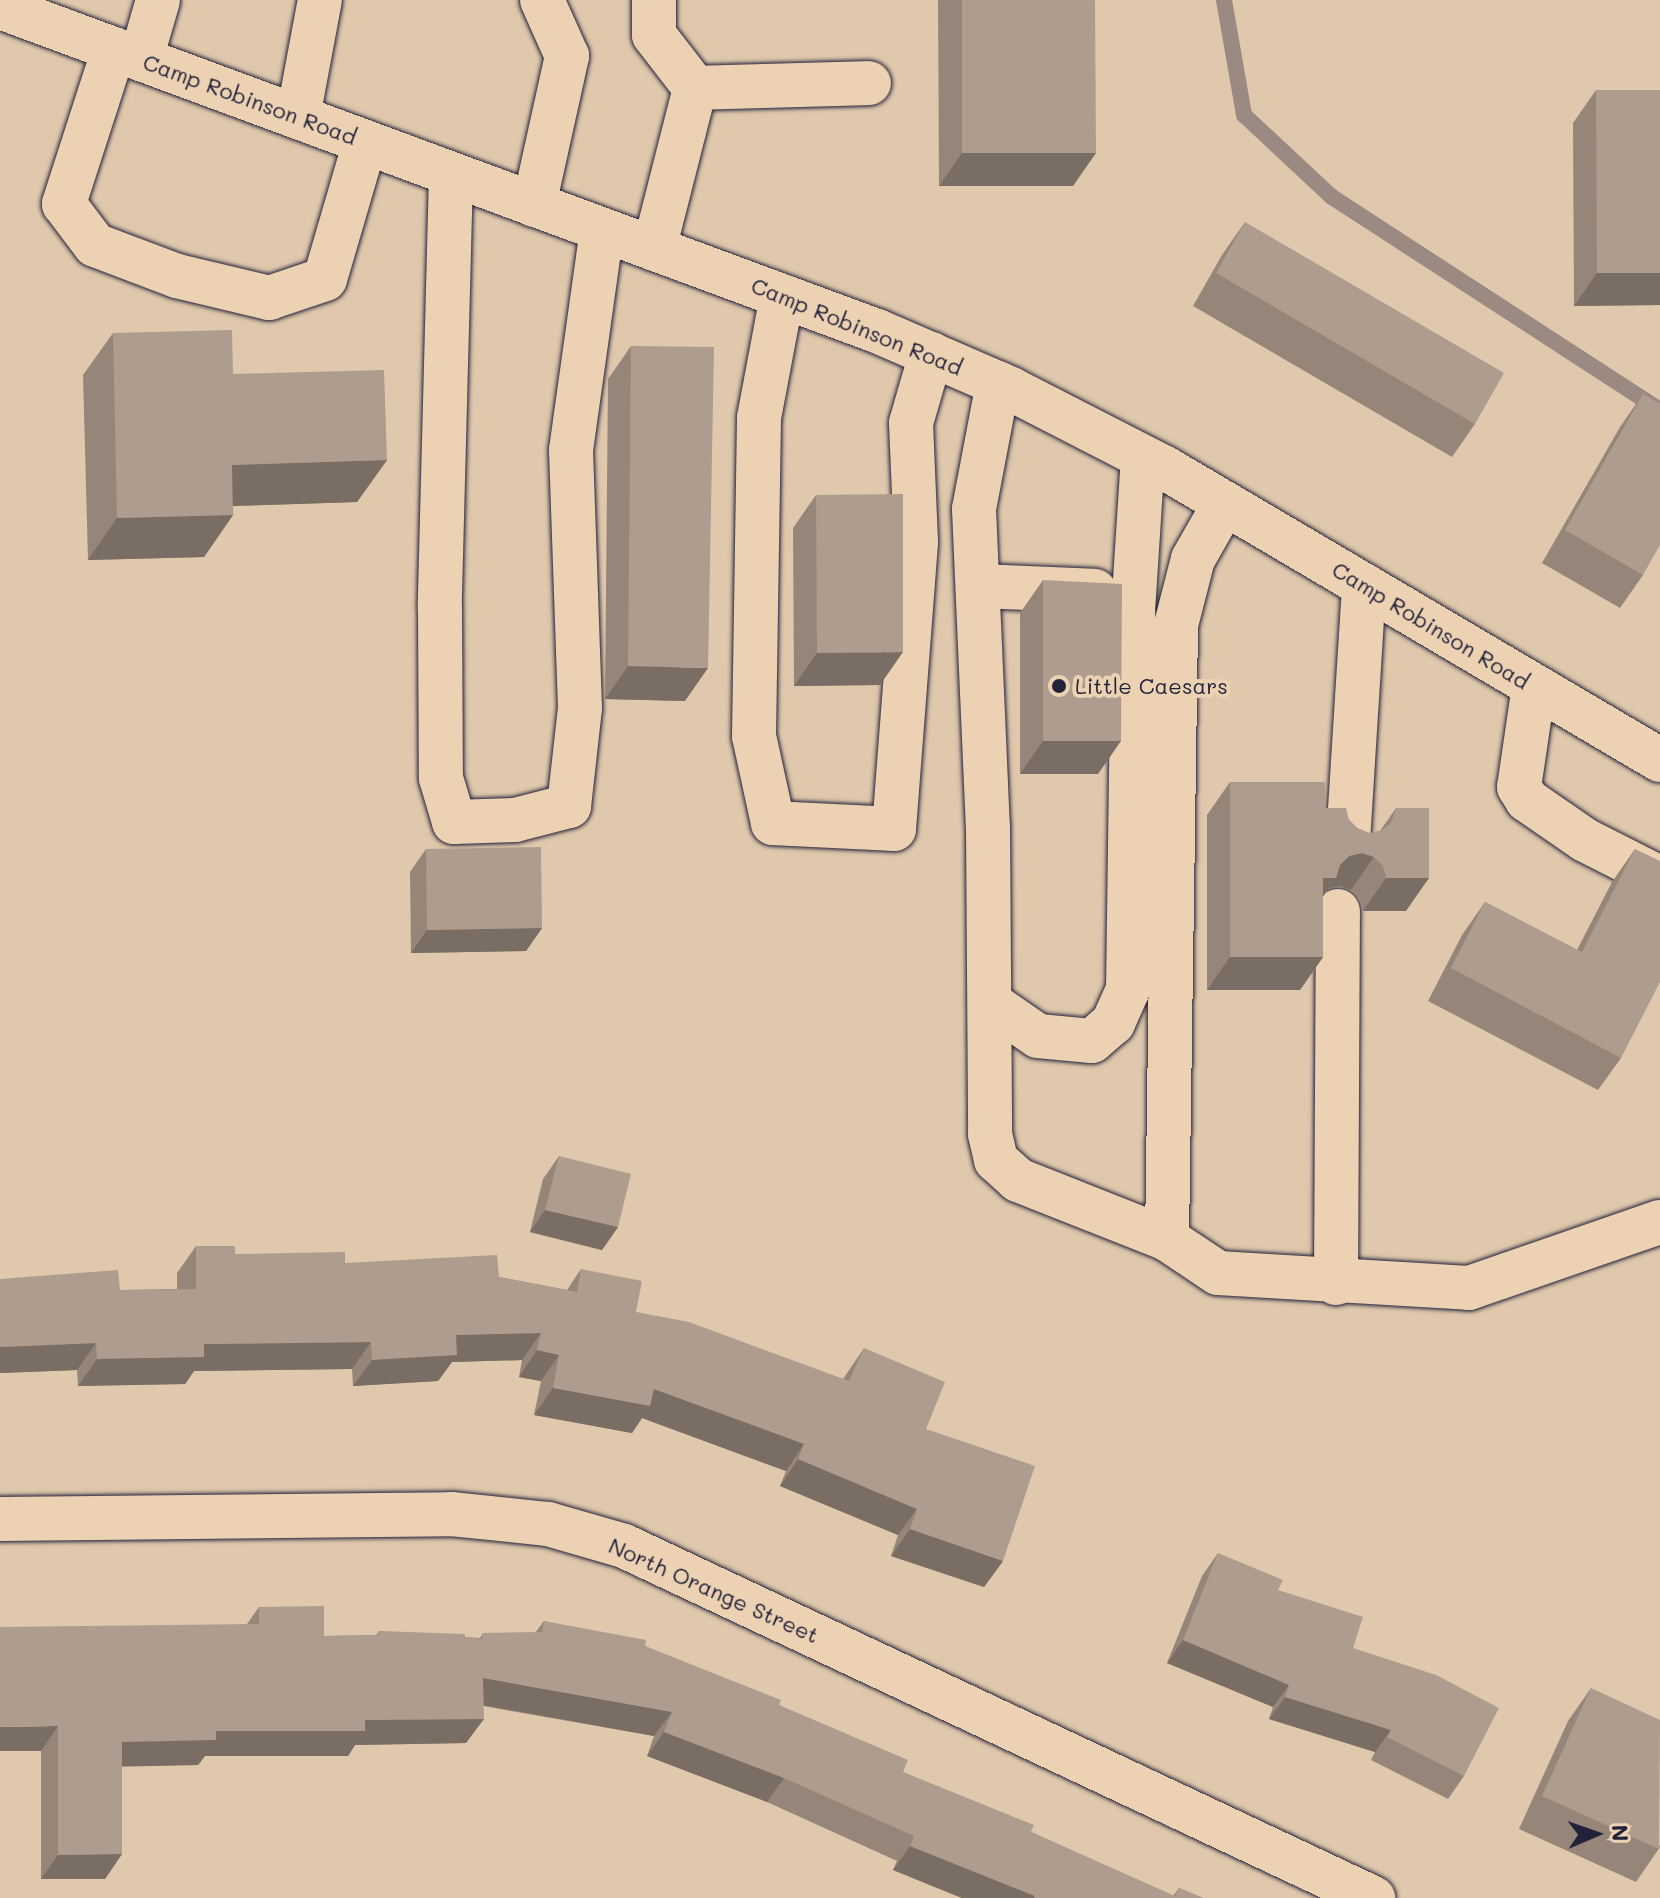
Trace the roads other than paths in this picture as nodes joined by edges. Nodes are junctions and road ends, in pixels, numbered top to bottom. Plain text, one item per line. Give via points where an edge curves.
1 (158, 0) edge
2 (320, 0) edge
3 (542, 0) edge
4 (654, 0) edge
5 (0, 7) edge
6 (128, 54) junction
7 (869, 83) dead end
8 (695, 88) junction
9 (298, 117) junction
10 (365, 142) junction
11 (451, 174) junction
12 (534, 205) junction
13 (602, 230) junction
14 (654, 249) junction
15 (782, 296) junction
16 (931, 354) junction
17 (998, 383) junction
18 (1143, 457) junction
19 (1225, 503) junction
20 (1364, 585) junction
21 (978, 586) junction
22 (1134, 593) junction
23 (1534, 686) junction
24 (1660, 760) edge
25 (1348, 841) edge
26 (1660, 878) edge
27 (1338, 911) edge
28 (990, 1005) junction
29 (1660, 1222) edge
30 (1167, 1239) junction
31 (1336, 1283) junction
32 (0, 1519) edge
33 (1373, 1898) edge

1 - 6 main road
2 - 9 main road
3 - 12 main road via 567,56
4 - 8 main road via 654,35
5 - 6 main road, Camp Robinson Road
6 - 9 main road, Camp Robinson Road
6 - 10 main road via 64,204 95,245 177,276 269,298 325,279
7 - 8 main road
8 - 14 main road
9 - 10 main road, Camp Robinson Road
10 - 11 main road, Camp Robinson Road
11 - 12 main road, Camp Robinson Road
11 - 13 main road via 440,639 441,778 454,822 515,820 569,806 580,708 571,450
12 - 13 main road, Camp Robinson Road
13 - 14 main road, Camp Robinson Road
14 - 15 main road, Camp Robinson Road
15 - 16 main road, Camp Robinson Road
15 - 16 main road via 759,434 754,736 773,823 894,829 916,542 911,423
16 - 17 main road, Camp Robinson Road
17 - 18 main road, Camp Robinson Road
17 - 21 main road via 974,509
18 - 19 main road, Camp Robinson Road
18 - 22 main road
19 - 20 main road, Camp Robinson Road
19 - 30 main road via 1193,559 1176,625
20 - 23 main road, Camp Robinson Road
20 - 25 main road
21 - 22 main road
21 - 28 main road
22 - 28 main road via 1128,990 1113,1023 1092,1041 1038,1036
23 - 24 main road, Camp Robinson Road
23 - 26 main road via 1519,787 1527,800 1585,840
27 - 31 main road
28 - 30 main road via 990,1134 996,1160 1018,1180
29 - 31 main road via 1469,1288
30 - 31 main road via 1218,1273
32 - 33 main road, North Orange Street via 451,1514 548,1524 624,1546

